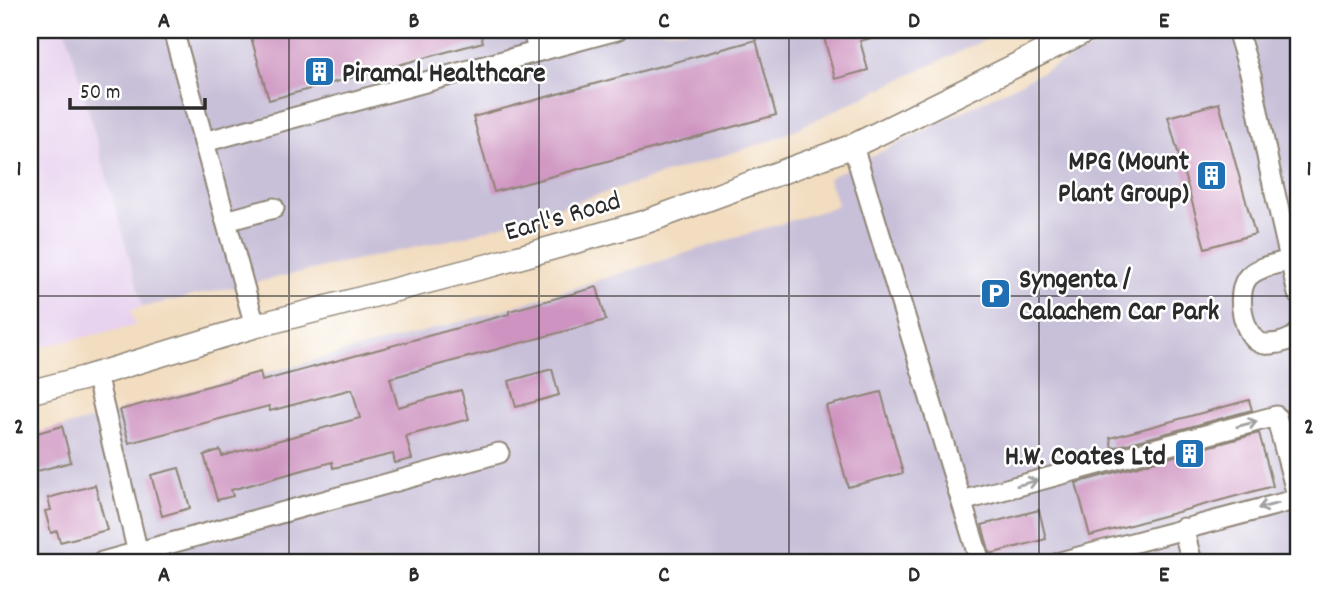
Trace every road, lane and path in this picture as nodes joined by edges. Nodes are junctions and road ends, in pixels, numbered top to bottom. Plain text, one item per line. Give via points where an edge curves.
1 (173, 30) edge
2 (533, 30) edge
3 (617, 30) edge
4 (1087, 30) edge
5 (1237, 30) edge
6 (538, 51) junction
7 (204, 142) junction
8 (853, 146) junction
9 (274, 208) dead end
10 (226, 221) junction
11 (1290, 260) junction
12 (1298, 294) edge
13 (255, 327) junction
14 (1298, 333) edge
15 (96, 374) junction
16 (30, 392) edge
17 (499, 453) dead end
18 (962, 501) junction
19 (1183, 528) junction
20 (139, 557) edge
21 (102, 562) edge
22 (980, 562) edge
23 (1060, 562) edge
24 (1192, 562) edge

1 - 7 lane
2 - 6 lane
3 - 6 lane
4 - 8 main road, Earl's Road
5 - 11 lane
6 - 7 lane
7 - 10 lane
8 - 13 main road, Earl's Road via 645,222
8 - 18 lane
9 - 10 lane
10 - 13 lane
11 - 12 lane
11 - 14 lane via 1247,278 1240,299 1257,341 1265,345 1283,342
13 - 15 main road, Earl's Road
15 - 16 main road, Earl's Road
15 - 20 lane
17 - 20 lane
18 -> 19 lane via 1276,416 1298,499
18 - 22 lane
19 - 23 lane
19 - 24 lane
20 - 21 lane

